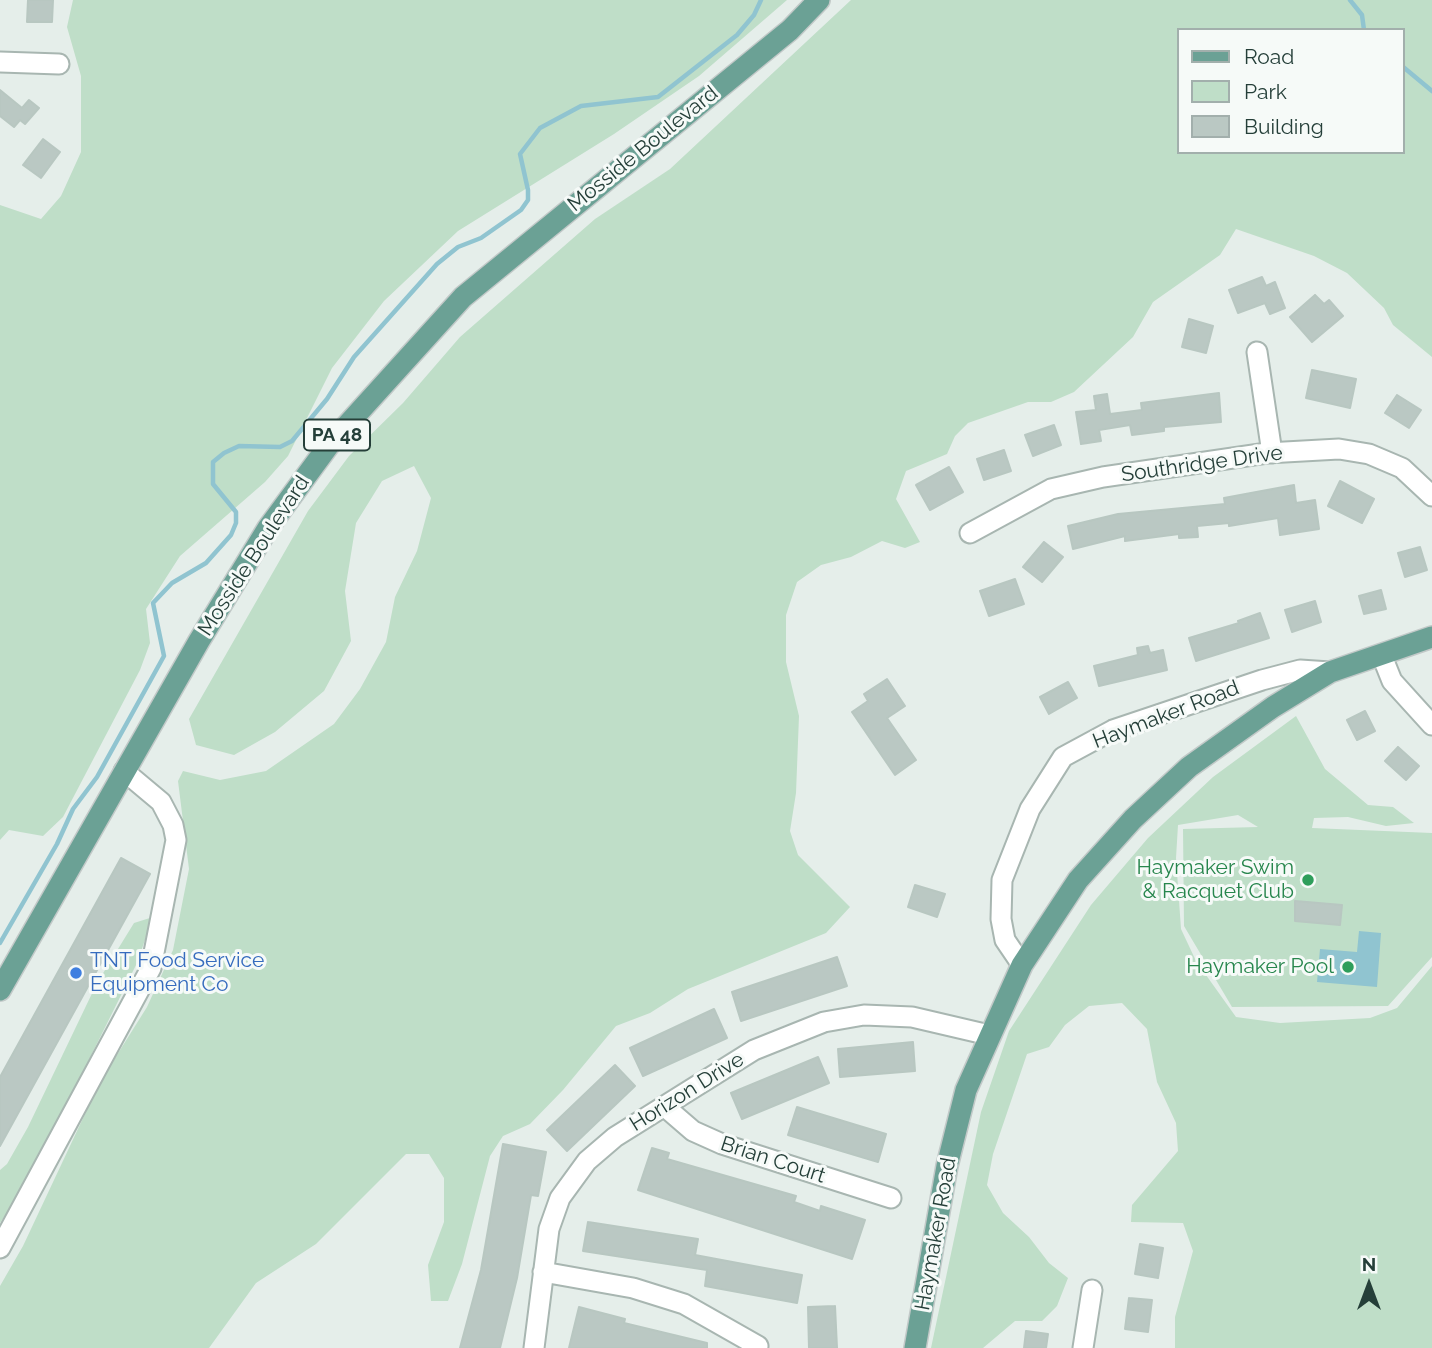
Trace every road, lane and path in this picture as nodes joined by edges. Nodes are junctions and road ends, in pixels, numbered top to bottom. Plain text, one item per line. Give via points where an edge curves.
1 (819, 0) edge
2 (0, 62) edge
3 (58, 64) dead end
4 (1257, 352) dead end
5 (1272, 453) junction
6 (1432, 496) edge
7 (970, 533) dead end
8 (1432, 637) edge
9 (1382, 656) junction
10 (1330, 672) junction
11 (1432, 725) edge
12 (124, 771) junction
13 (1022, 965) junction
14 (0, 990) edge
15 (989, 1035) junction
16 (664, 1106) junction
17 (891, 1198) dead end
18 (0, 1248) edge
19 (543, 1272) junction
20 (1092, 1290) dead end
21 (758, 1346) dead end
22 (534, 1348) edge
23 (915, 1348) edge
24 (1083, 1348) edge

1 - 12 main road, Mosside Boulevard / PA 48 via 790,30 463,297 387,377 268,528
2 - 3 street
4 - 5 street
5 - 6 street, Southridge Drive via 1339,449 1369,454 1402,468
5 - 7 street, Southridge Drive via 1051,489
8 - 9 main road, Haymaker Road
9 - 10 main road, Haymaker Road
9 - 11 street via 1392,681
10 - 13 main road, Haymaker Road via 1189,766 1133,819 1078,880
10 - 13 street, Haymaker Road via 1300,670 1262,680 1113,730 1063,757 1030,809 1002,880 1004,940
12 - 14 main road, Mosside Boulevard / PA 48
12 - 18 street via 161,803 176,841 151,968
13 - 15 main road, Haymaker Road
15 - 16 street, Horizon Drive via 912,1017 864,1015 824,1023 754,1050
15 - 23 main road, Haymaker Road via 966,1090 947,1166
16 - 17 street, Brian Court via 692,1131 722,1144
16 - 19 street, Horizon Drive via 587,1161 560,1198 548,1229
19 - 21 street via 634,1288 684,1304
19 - 22 street, Horizon Drive
20 - 24 street

